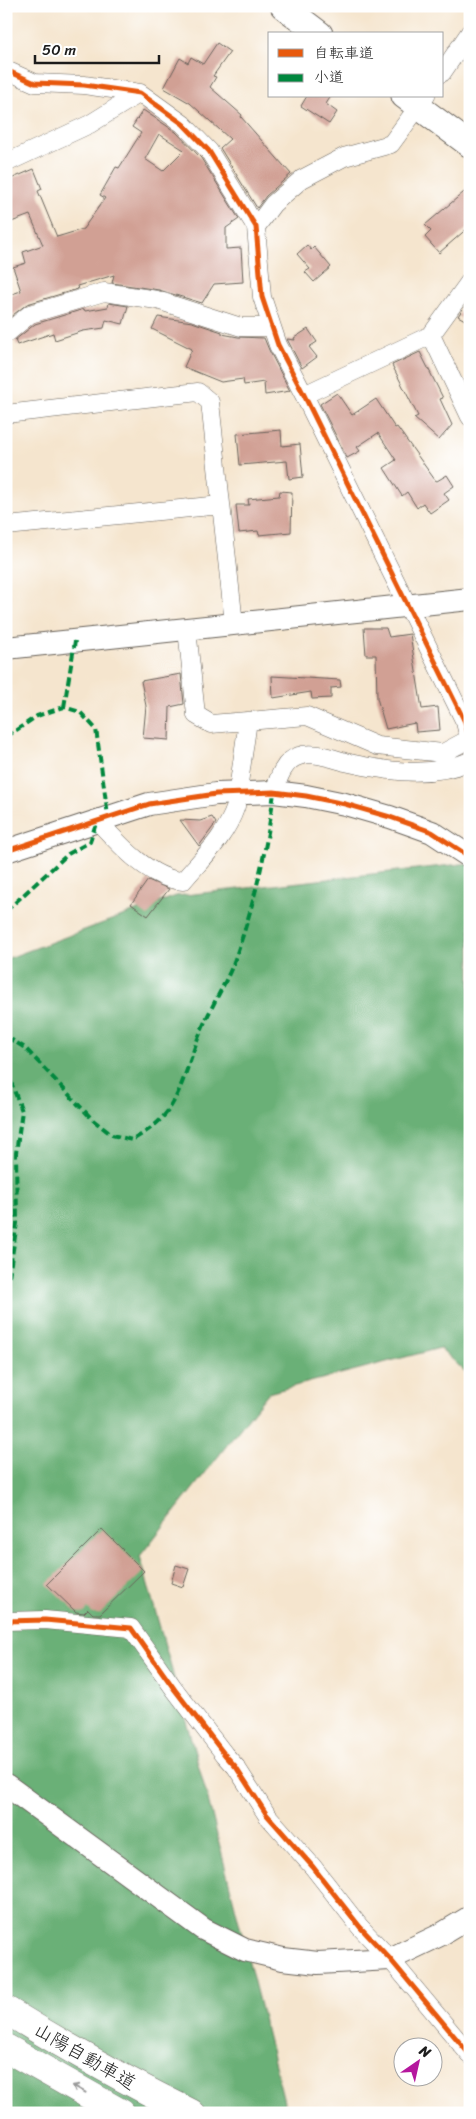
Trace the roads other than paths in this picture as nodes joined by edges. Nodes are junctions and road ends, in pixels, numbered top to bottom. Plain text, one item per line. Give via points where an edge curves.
1 (284, 6) edge
2 (317, 32) edge
3 (470, 32) edge
4 (6, 70) edge
5 (444, 70) edge
6 (140, 93) junction
7 (416, 100) edge
8 (470, 145) edge
9 (6, 163) edge
10 (256, 227) junction
11 (469, 283) edge
12 (271, 327) junction
13 (6, 334) edge
14 (431, 335) junction
15 (304, 395) junction
16 (6, 414) edge
17 (470, 417) edge
18 (221, 505) junction
19 (6, 526) edge
20 (470, 599) edge
21 (406, 605) junction
22 (234, 624) junction
23 (187, 629) junction
24 (6, 648) edge
25 (248, 721) junction
26 (468, 731) edge
27 (470, 761) edge
28 (239, 782) dead end
29 (274, 792) junction
30 (236, 806) dead end
31 (97, 820) junction
32 (6, 851) edge
33 (470, 857) edge
34 (6, 1621) edge
35 (6, 1785) edge
36 (470, 1918) edge
37 (390, 1958) junction
38 (6, 2010) edge
39 (6, 2048) edge
40 (470, 2056) edge
41 (121, 2113) edge
42 (191, 2113) edge

1 - 2 main road
3 - 5 street
4 - 6 street via 35,83 84,85
6 - 9 street via 90,124
6 - 10 street via 183,124 209,151
7 - 8 main road
7 - 10 street via 391,144 344,157 302,179 273,204
10 - 12 street via 262,297
11 - 14 street
12 - 13 street via 241,327 157,300 104,292 30,314
12 - 15 street
14 - 15 street
14 - 17 street
15 - 21 street
16 - 18 street via 198,392 210,402
18 - 19 street
18 - 22 street
20 - 21 street
21 - 22 street
21 - 26 street
22 - 23 street
23 - 24 street
23 - 25 street via 196,714 211,724
25 - 26 street via 307,716 377,746 444,753
25 - 28 street
27 - 29 street via 440,772 384,771 312,754 298,756 281,771
29 - 31 street via 216,794 149,804
29 - 33 street via 345,804 390,817 432,832
30 - 31 street via 222,837 183,882 172,881 139,862
31 - 32 street
34 - 37 street via 45,1620 131,1628 236,1767 267,1816
35 - 37 street via 203,1929 245,1950 318,1963
36 - 37 street
37 - 40 street
38 - 42 highway, 山陽自動車道
41 -> 39 highway, 山陽自動車道

